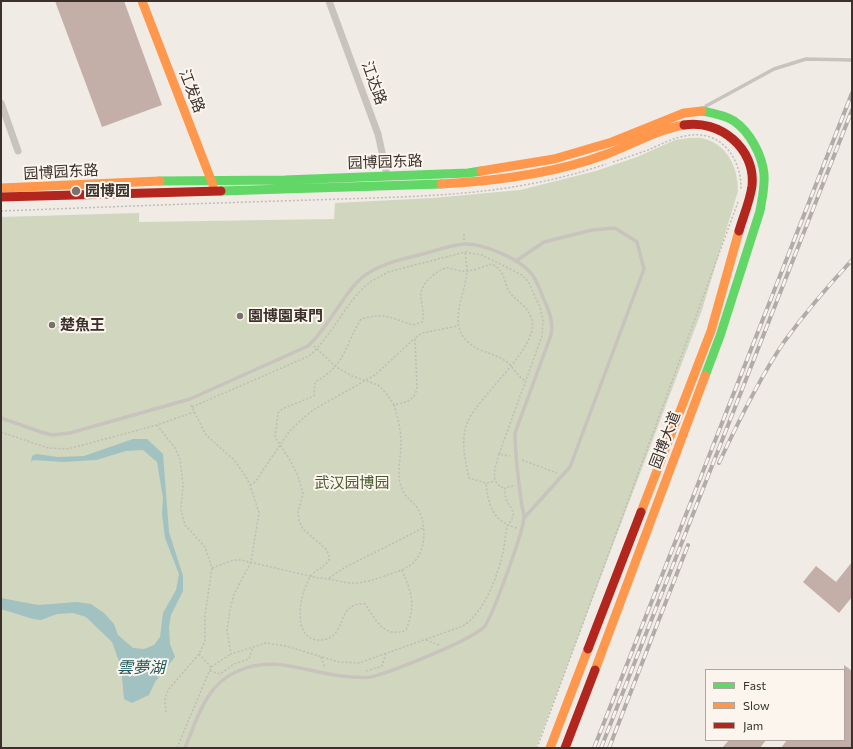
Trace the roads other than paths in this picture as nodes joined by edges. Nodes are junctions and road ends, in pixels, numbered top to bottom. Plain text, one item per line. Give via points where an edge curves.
1 (142, 1) edge
2 (330, 1) edge
3 (852, 60) edge
4 (1, 103) edge
5 (705, 111) junction
6 (751, 139) joint
7 (18, 151) dead end
8 (743, 151) joint
9 (387, 175) junction
10 (211, 180) junction
11 (1, 188) edge
12 (215, 190) junction
13 (1, 197) edge
14 (516, 261) junction
15 (1, 418) edge
16 (524, 518) junction
17 (185, 748) edge
18 (550, 748) edge
19 (565, 748) edge

1 - 10 main road, 江发路
2 - 9 street, 江达路 via 378,134
3 - 5 lane via 806,59 774,69 706,106
4 - 7 street
5 - 6 main road, 园博园东路 via 734,122
5 - 9 main road, 园博园东路 via 684,113 612,142 547,161 468,173
6 - 19 main road, 园博大道 via 764,174 760,211 720,336
8 - 12 main road, 园博园东路 via 733,138 720,130 696,123 667,128 594,158 513,178 442,184
8 - 18 main road, 园博大道 via 751,167 752,186 711,331
9 - 10 main road, 园博园东路 via 285,180
10 - 11 main road, 园博园东路
10 - 12 main road, 江发路
12 - 13 main road, 园博园东路
14 - 15 lane via 478,245 465,244 390,262 369,272 352,289 329,324 312,342 282,359 190,399 70,433 52,435
14 - 16 lane via 529,271 536,281 553,324 515,433
14 - 16 lane via 544,242 592,230 615,228 637,242 644,269 570,467
16 - 17 lane via 510,565 490,617 474,635 418,660 370,677 351,677 270,663 236,671 218,684 205,701

